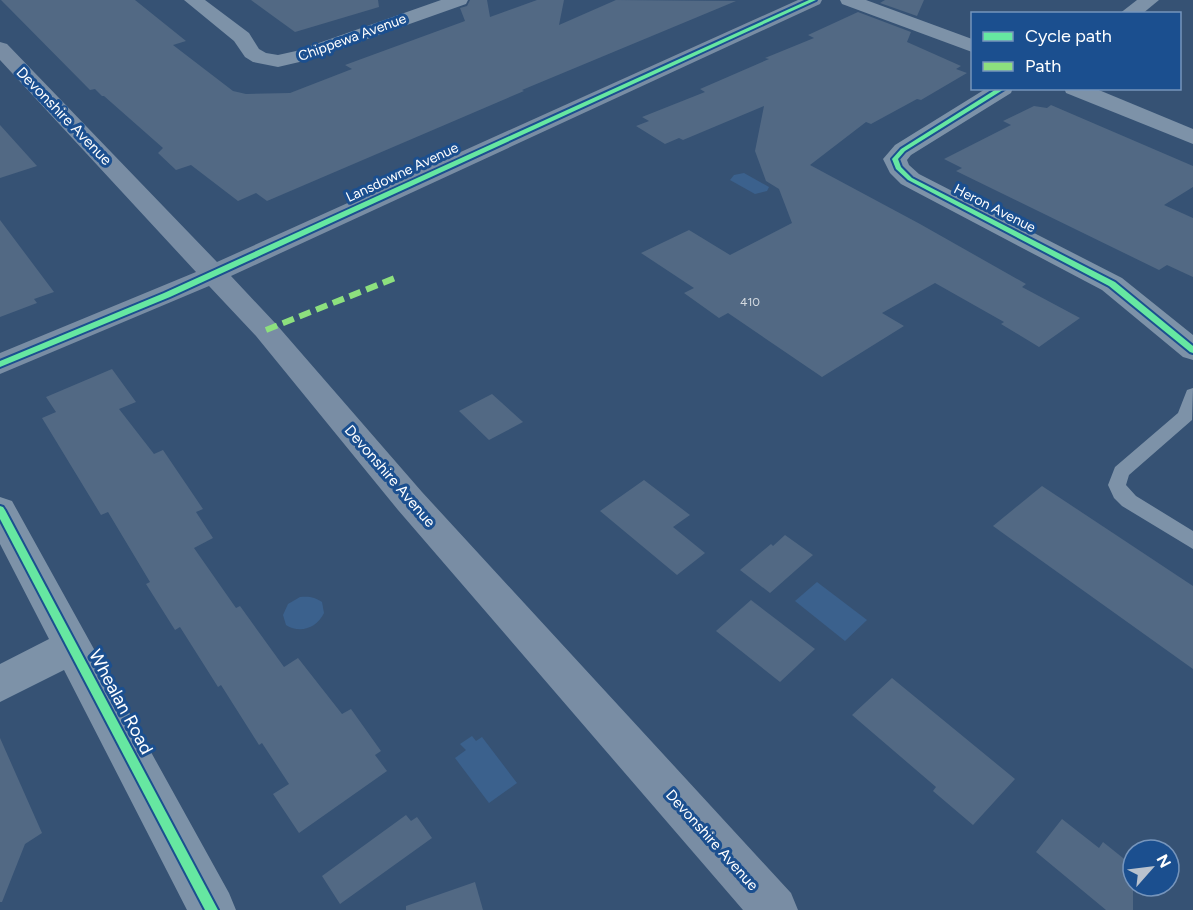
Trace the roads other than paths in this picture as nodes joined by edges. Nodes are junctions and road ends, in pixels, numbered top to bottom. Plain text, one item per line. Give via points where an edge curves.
1 (193, 0) edge
2 (459, 0) edge
3 (813, 0) edge
4 (849, 0) edge
5 (1150, 0) edge
6 (1131, 12) edge
7 (971, 46) edge
8 (4, 57) edge
9 (1000, 90) edge
10 (1079, 90) edge
11 (1193, 138) edge
12 (214, 273) junction
13 (1193, 350) edge
14 (0, 364) edge
15 (1193, 394) edge
16 (0, 510) edge
17 (1193, 541) edge
18 (72, 646) junction
19 (0, 684) edge
20 (212, 910) edge
21 (774, 910) edge

1 - 2 street, Chippewa Avenue via 242,37 256,56 278,61
3 - 12 main road, Lansdowne Avenue
4 - 7 street
5 - 6 street
8 - 12 main road, Devonshire Avenue
9 - 13 street, Heron Avenue via 903,150 895,159 898,168 910,179 1112,284
10 - 11 street
12 - 14 main road, Lansdowne Avenue
12 - 21 main road, Devonshire Avenue via 410,501
15 - 17 lane via 1186,416 1121,472 1117,485 1129,501
16 - 18 street, Whealan Road
18 - 19 street
18 - 20 street, Whealan Road

